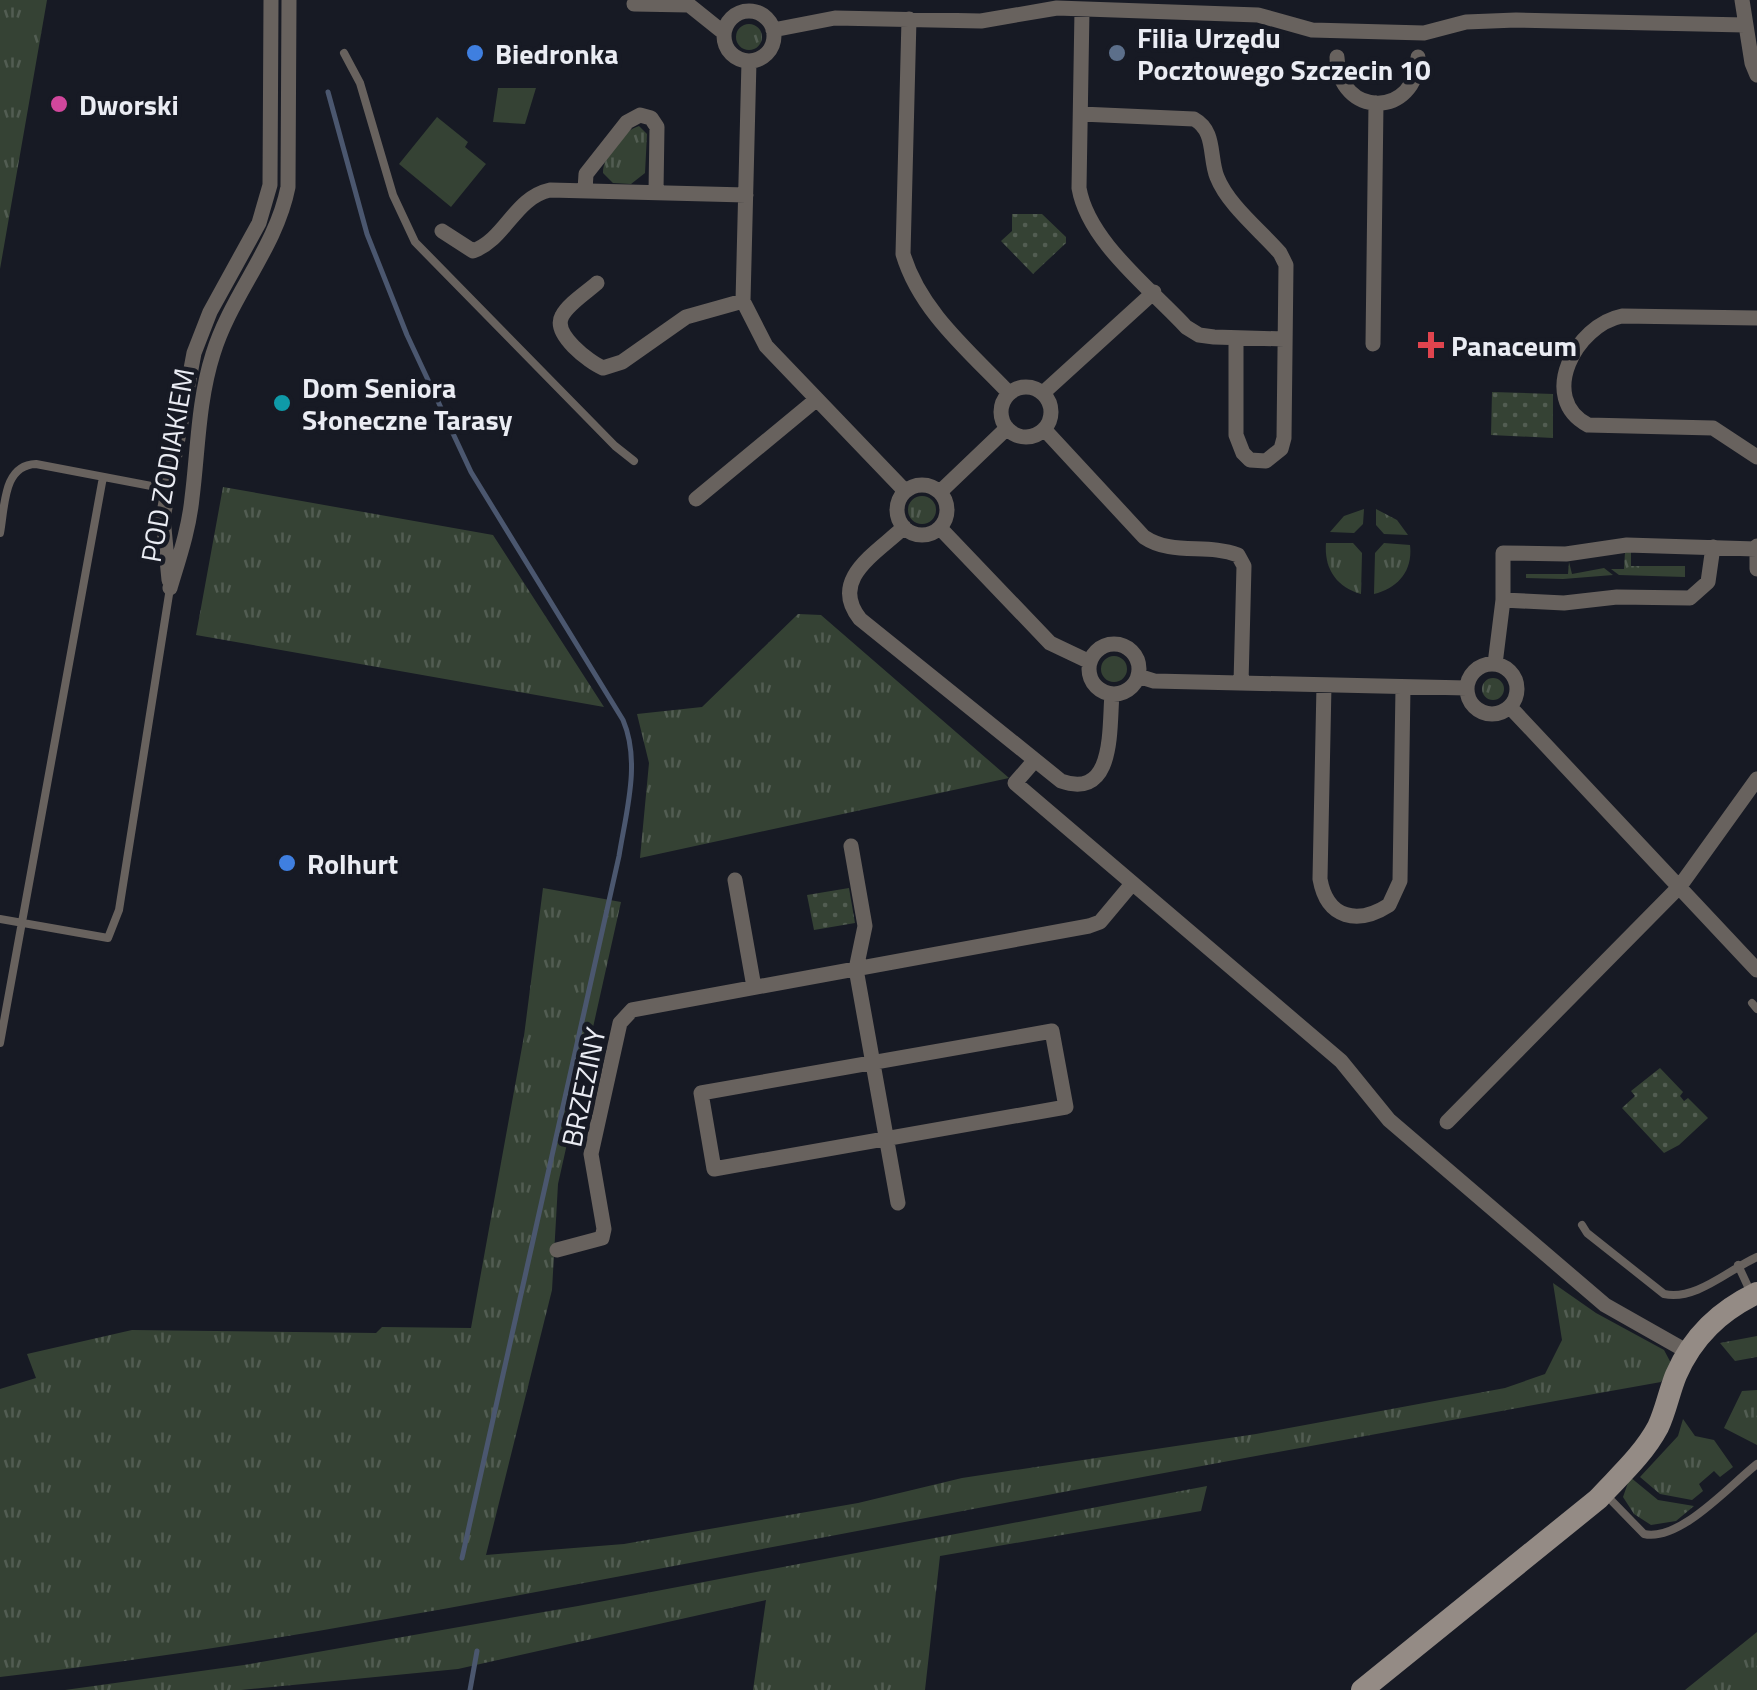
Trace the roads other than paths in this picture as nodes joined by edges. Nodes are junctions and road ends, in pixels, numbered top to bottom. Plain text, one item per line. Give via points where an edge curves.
1 (271, 0) edge
2 (289, 0) edge
3 (1742, 0) edge
4 (634, 4) dead end
5 (758, 6) edge
6 (1082, 10) junction
7 (908, 19) junction
8 (1745, 25) junction
9 (774, 30) junction
10 (724, 33) junction
11 (344, 53) dead end
12 (1337, 56) dead end
13 (1418, 57) dead end
14 (749, 61) junction
15 (1757, 75) edge
16 (1376, 103) junction
17 (1082, 114) junction
18 (585, 190) junction
19 (656, 191) junction
20 (746, 195) junction
21 (442, 231) dead end
22 (597, 283) dead end
23 (1154, 292) junction
24 (743, 301) junction
25 (1757, 318) edge
26 (1236, 338) junction
27 (1284, 339) junction
28 (1374, 344) dead end
29 (1009, 393) junction
30 (1043, 393) junction
31 (817, 399) junction
32 (1008, 428) junction
33 (1044, 429) junction
34 (1757, 457) edge
35 (634, 461) dead end
36 (103, 477) junction
37 (168, 489) junction
38 (906, 491) junction
39 (940, 492) junction
40 (696, 499) dead end
41 (904, 527) junction
42 (940, 528) junction
43 (0, 532) edge
44 (1713, 547) junction
45 (1756, 548) edge
46 (1757, 569) edge
47 (170, 588) junction
48 (1503, 600) junction
49 (1090, 662) junction
50 (1495, 664) junction
51 (1138, 676) junction
52 (1241, 683) junction
53 (1324, 685) junction
54 (1403, 687) junction
55 (1467, 688) junction
56 (1112, 694) junction
57 (1510, 707) junction
58 (1035, 760) junction
59 (1757, 779) edge
60 (851, 846) dead end
61 (734, 880) dead end
62 (1131, 885) junction
63 (1680, 886) junction
64 (0, 919) edge
65 (22, 923) junction
66 (856, 969) junction
67 (1757, 970) edge
68 (754, 987) junction
69 (0, 1043) edge
70 (872, 1063) junction
71 (1447, 1122) dead end
72 (886, 1139) junction
73 (898, 1203) dead end
74 (1582, 1225) dead end
75 (557, 1250) dead end
76 (1757, 1257) edge
77 (1738, 1265) junction
78 (1754, 1294) edge
79 (1688, 1352) junction
80 (1757, 1464) edge
81 (1604, 1493) junction
82 (1362, 1690) edge

1 - 37 street, POD ZODIAKIEM via 266,206 194,353
2 - 47 street, POD ZODIAKIEM via 288,187 283,211 212,355 186,536
3 - 8 street
4 - 10 street via 689,5
5 - 9 street
5 - 10 street via 735,15
6 - 7 street via 1033,10 980,21
6 - 8 street via 1258,15 1312,30 1424,33 1495,20
6 - 17 street
7 - 9 street via 835,18
7 - 29 street via 906,266 924,302
8 - 15 street
9 - 14 street via 769,52
10 - 14 street via 730,53
11 - 35 lane via 414,242
12 - 16 street via 1348,91
13 - 16 street via 1405,93
14 - 20 street
16 - 28 street
17 - 23 street via 1082,208 1094,230
17 - 27 street via 1200,122 1223,189 1286,266
18 - 19 street
18 - 19 street via 586,174 640,115 656,127
18 - 21 street via 538,193 473,252
19 - 20 street
20 - 24 street
22 - 24 street via 562,314 560,324 589,362 603,368 686,317
23 - 26 street via 1199,335
23 - 30 street
24 - 31 street via 766,346
25 - 34 street via 1610,318 1584,335 1566,380 1570,409 1588,425 1713,428
26 - 27 street
26 - 27 street via 1236,434 1243,454 1259,462 1275,456 1284,438
29 - 30 street via 1022,387
29 - 32 street via 1001,414
30 - 33 street via 1051,407
31 - 38 street
31 - 40 street
32 - 33 street via 1022,436
32 - 39 street
33 - 52 street via 1144,537 1158,546 1238,555 1244,566
36 - 37 lane
36 - 43 lane via 23,464 13,473
36 - 65 lane
37 - 47 street, POD ZODIAKIEM via 162,518
38 - 39 street via 927,485
38 - 41 street via 897,513
39 - 42 street via 947,514
41 - 42 street via 926,535
41 - 58 street via 852,577 852,608
42 - 49 street via 1050,643
44 - 45 street
44 - 48 street via 1708,582 1690,598
44 - 48 street via 1503,553
45 - 46 street
47 - 65 lane via 119,910 108,938
48 - 50 street
49 - 51 street via 1098,649 1120,645 1134,654
49 - 56 street via 1090,680
50 - 55 street via 1476,670
50 - 57 street via 1516,680
51 - 52 street
51 - 56 street via 1125,692
52 - 53 street
53 - 54 street
53 - 54 street via 1320,879 1329,904 1362,918 1389,905 1400,881
54 - 55 street
55 - 57 street via 1479,710 1495,714
56 - 58 street via 1102,772 1074,786
57 - 63 street
58 - 62 street via 1016,783
59 - 63 street
60 - 66 street via 865,926
61 - 68 street
62 - 66 street, BRZEZINY via 1089,926
62 - 79 street via 1341,1061 1389,1120 1605,1305
63 - 67 street
63 - 71 street
64 - 65 lane
65 - 69 lane
66 - 68 street, BRZEZINY
66 - 70 street
68 - 75 street, BRZEZINY via 642,1006 624,1015 591,1154 602,1238
70 - 72 street
70 - 72 street via 701,1093 714,1169
70 - 72 street via 1052,1031 1066,1107
72 - 73 street
74 - 77 lane via 1664,1294 1692,1293
76 - 77 lane
77 - 78 lane
78 - 79 street via 1721,1313
79 - 81 street via 1658,1426
80 - 81 lane via 1662,1535 1644,1534
81 - 82 street

